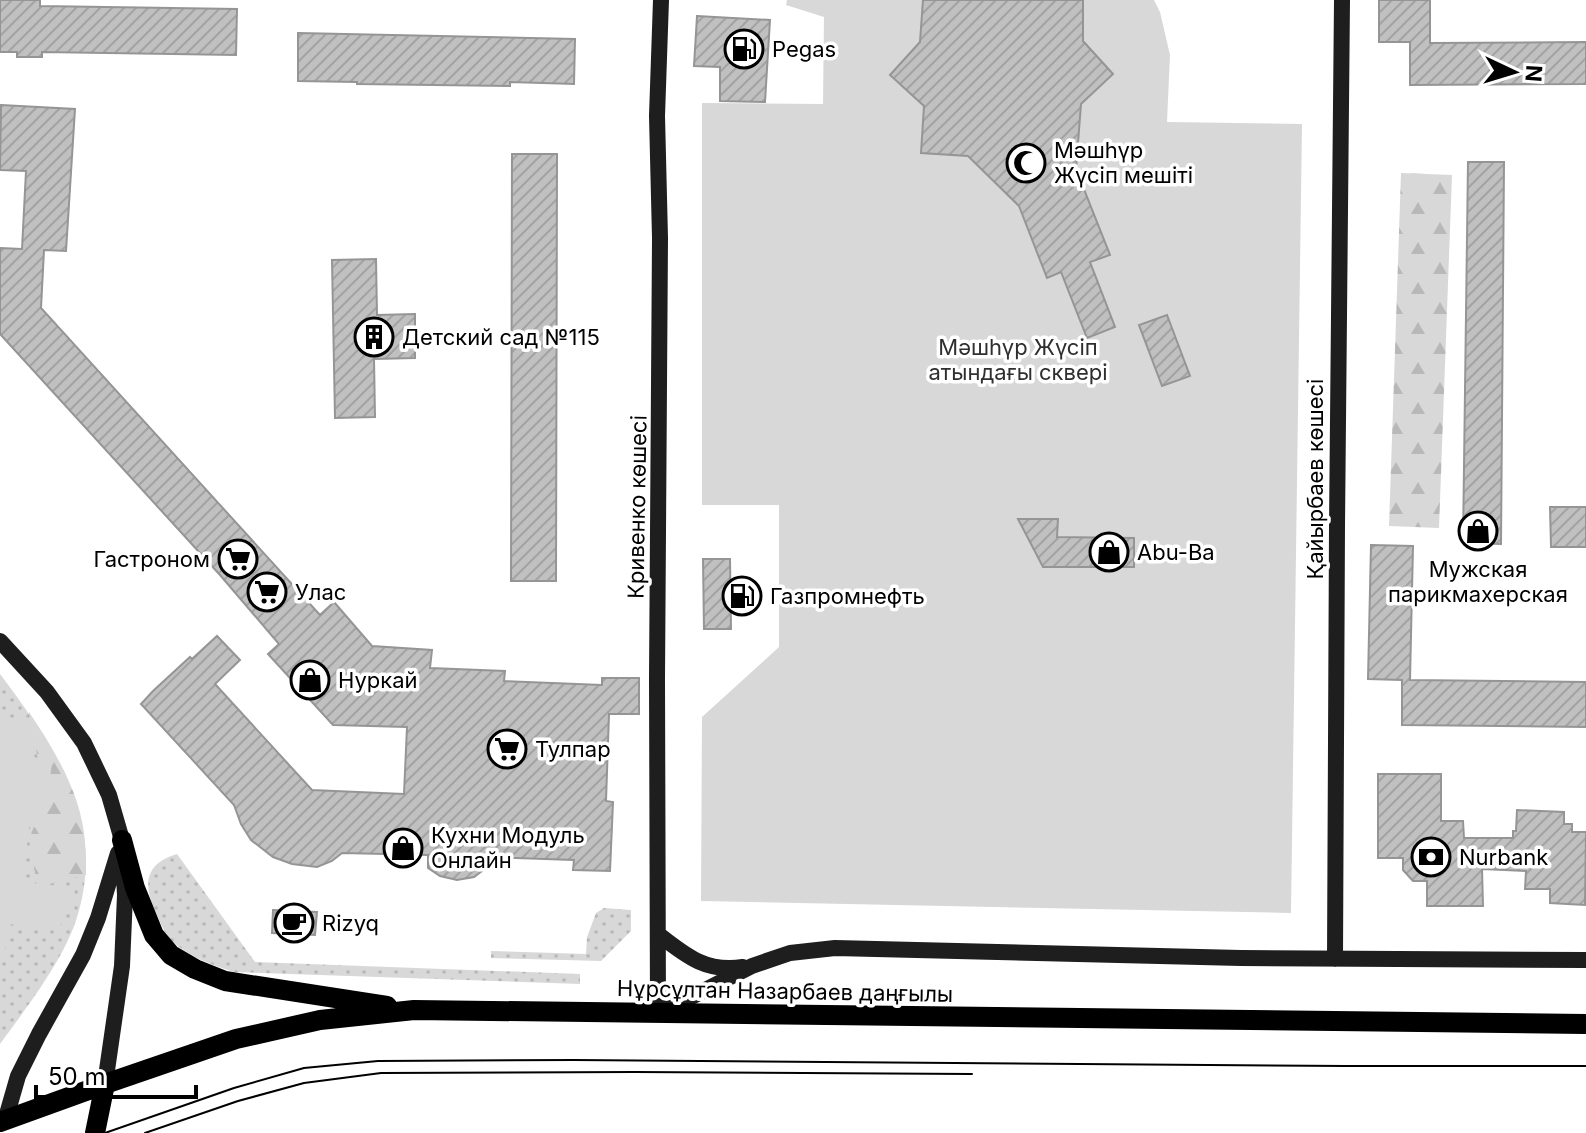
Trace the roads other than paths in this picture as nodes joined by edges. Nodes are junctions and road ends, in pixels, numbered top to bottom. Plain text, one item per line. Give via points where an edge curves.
1 (661, 0) edge
2 (1342, 0) edge
3 (0, 641) edge
4 (122, 840) junction
5 (658, 934) junction
6 (1335, 959) junction
7 (1586, 960) edge
8 (752, 966) junction
9 (414, 1010) junction
10 (658, 1014) junction
11 (1586, 1024) edge
12 (105, 1084) junction
13 (3, 1125) edge
14 (95, 1133) edge

1 - 5 street, Кривенко көшесі
2 - 6 street, Қайырбаев көшесі
3 - 4 street via 84,743 109,795
4 - 9 main road via 154,935 183,962 225,981
4 - 12 street via 125,933
4 - 13 street via 83,955 18,1076
5 - 8 street via 697,962 718,968
5 - 10 street, Кривенко көшесі
6 - 7 street
6 - 8 street via 835,948 790,953
8 - 10 street
9 - 10 main road, Нұрсұлтан Назарбаев даңғылы
9 - 12 main road, Нұрсұлтан Назарбаев даңғылы via 320,1020 236,1039
10 - 11 main road, Нұрсұлтан Назарбаев даңғылы
12 - 13 main road, Нұрсұлтан Назарбаев даңғылы
12 - 14 main road

